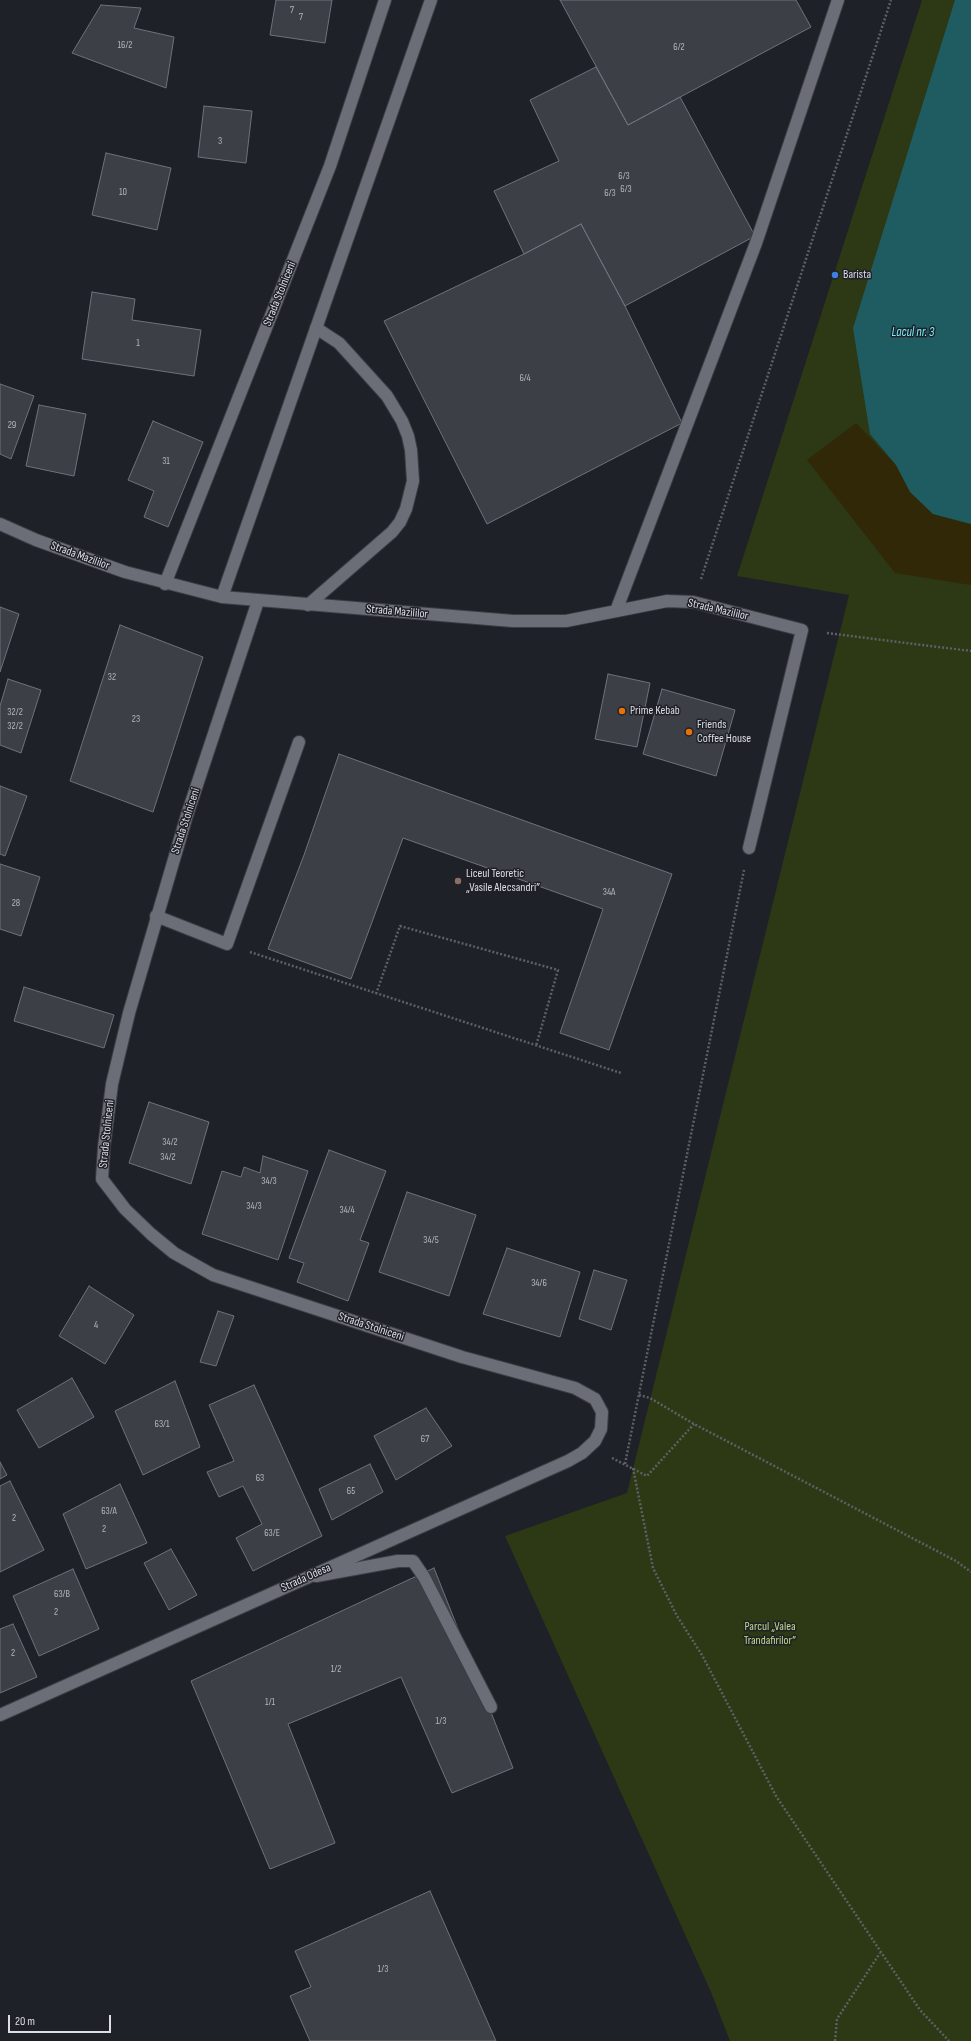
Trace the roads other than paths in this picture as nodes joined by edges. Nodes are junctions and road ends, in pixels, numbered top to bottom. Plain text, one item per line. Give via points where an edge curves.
1 (385, 0) edge
2 (431, 0) edge
3 (838, 0) edge
4 (316, 328) junction
5 (0, 524) edge
6 (165, 584) junction
7 (222, 597) junction
8 (258, 601) junction
9 (308, 605) junction
10 (616, 611) junction
11 (299, 742) dead end
12 (749, 848) road end
13 (156, 916) junction
14 (601, 1429) joint
15 (304, 1578) junction
16 (491, 1707) dead end
17 (0, 1715) edge

1 - 6 street, Strada Stolniceni via 330,166
2 - 4 street
3 - 10 street via 756,243
4 - 7 street
4 - 9 street via 339,343 387,396 402,420 408,436 413,481 406,509 392,532
5 - 6 street, Strada Mazililor via 36,540
6 - 7 street, Strada Mazililor
7 - 8 street, Strada Mazililor
8 - 9 street, Strada Mazililor
8 - 13 street, Strada Stolniceni
9 - 10 street, Strada Mazililor via 512,621 566,621
10 - 12 street, Strada Mazililor via 667,601 693,602 802,630
11 - 13 street via 227,944
13 - 14 street, Strada Stolniceni via 112,1084 104,1147 102,1180 124,1209 174,1253 213,1275 462,1357 574,1388 595,1399 602,1412
14 - 15 street, Strada Odesa via 589,1447 568,1461
15 - 16 street via 398,1561 413,1561 424,1577
15 - 17 street, Strada Odesa

